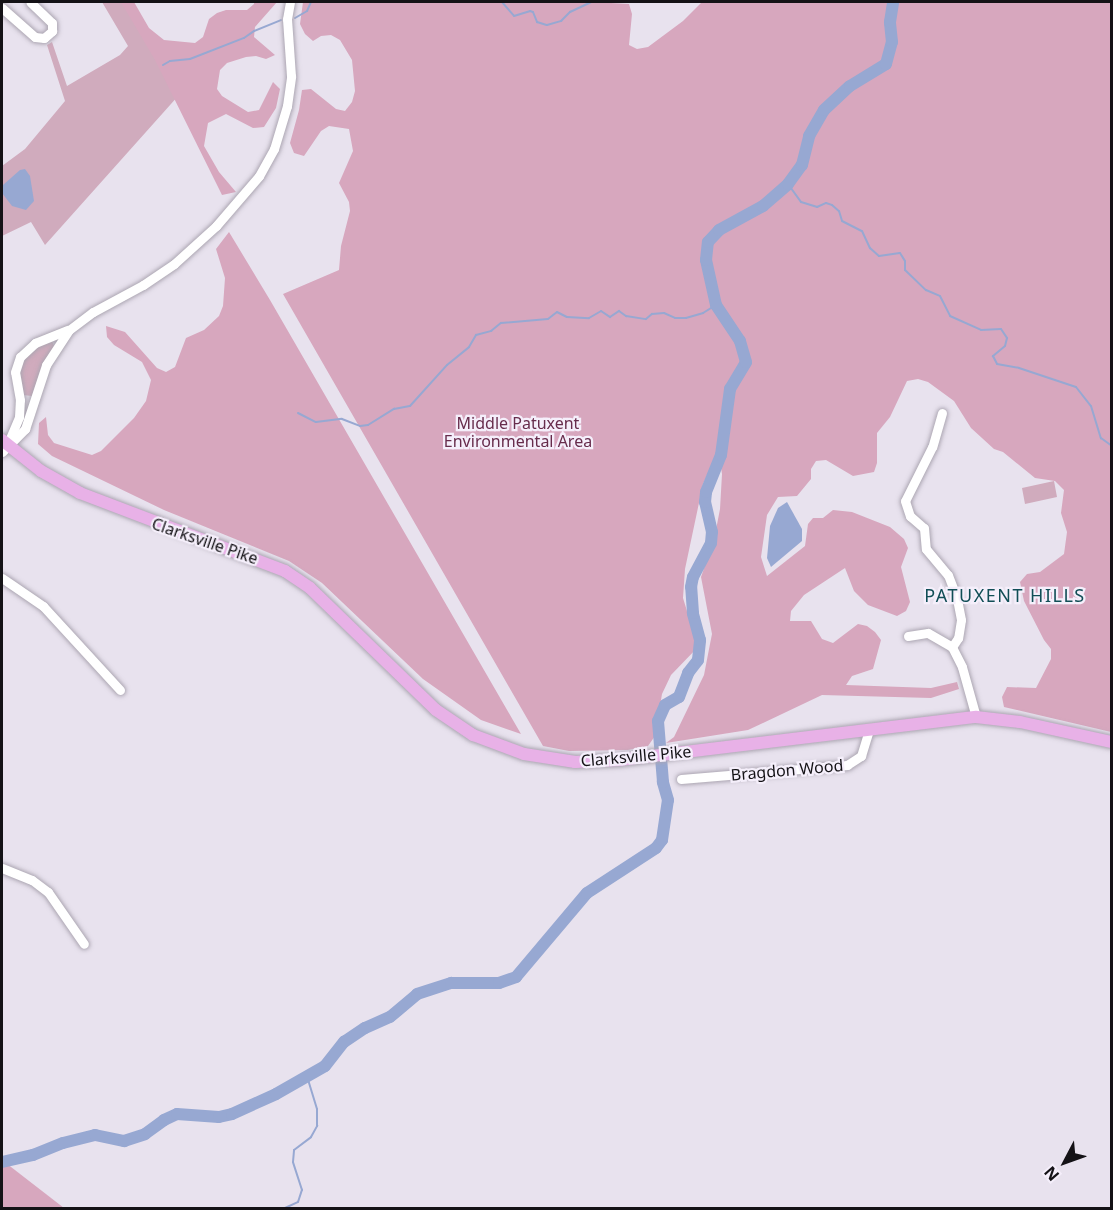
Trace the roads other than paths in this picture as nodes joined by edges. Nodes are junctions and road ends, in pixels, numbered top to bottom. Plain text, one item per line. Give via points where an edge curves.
1 (7, 2) edge
2 (30, 2) edge
3 (290, 2) edge
4 (2, 8) edge
5 (69, 330) junction
6 (942, 412) dead end
7 (4, 446) edge
8 (2, 578) edge
9 (908, 636) dead end
10 (952, 647) junction
11 (120, 690) dead end
12 (976, 717) junction
13 (869, 729) junction
14 (1112, 742) edge
15 (681, 779) dead end
16 (2, 868) edge
17 (84, 944) dead end

1 - 4 street
2 - 4 street via 52,23 52,31 44,38 35,37
3 - 5 street via 287,12 291,76 287,106 274,149 259,176 216,226 174,264
5 - 7 street via 46,365 25,429
5 - 7 street via 35,343 20,357 15,372 19,417
6 - 10 street via 932,447 905,501 910,516 924,528 926,549 948,575 957,599 961,620
7 - 13 main road, Clarksville Pike via 80,493 292,575 327,604 425,701 473,735 509,750 556,760 593,762
8 - 11 street via 43,606
9 - 10 street via 928,633
10 - 12 street
12 - 13 main road, Clarksville Pike
12 - 14 main road, Clarksville Pike via 1020,722
13 - 15 street, Bragdon Wood via 861,756 847,765
16 - 17 street via 32,880 48,892

